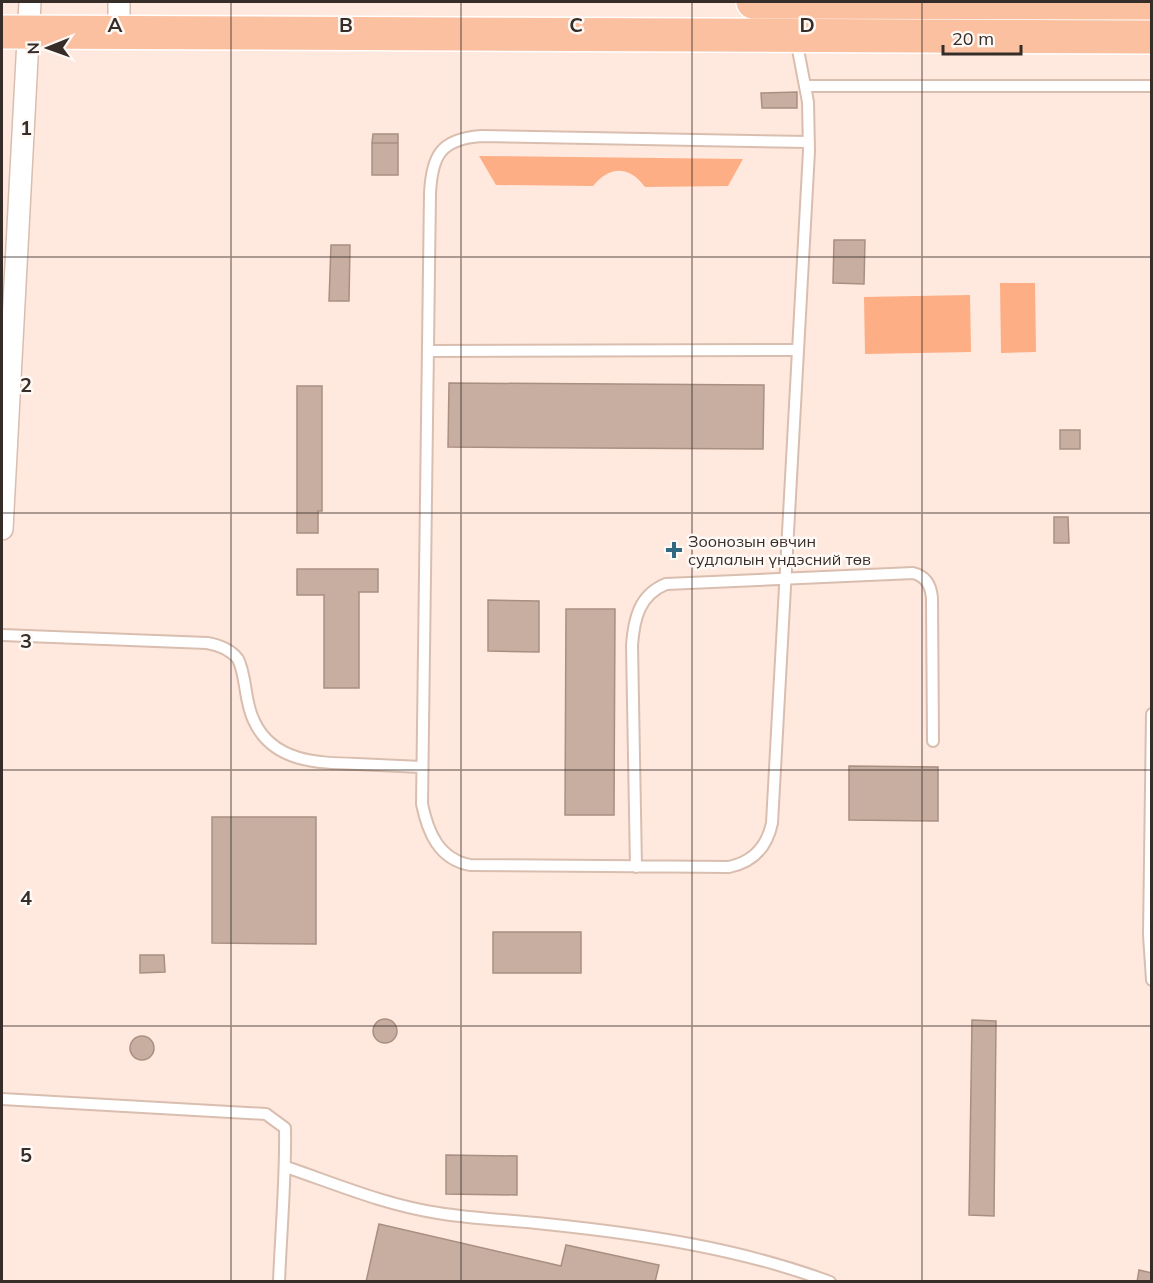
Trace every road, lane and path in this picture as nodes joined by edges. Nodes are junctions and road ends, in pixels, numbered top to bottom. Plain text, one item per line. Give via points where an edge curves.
1 (119, 2) edge
2 (753, 2) edge
3 (889, 2) edge
4 (1152, 3) edge
5 (20, 22) edge
6 (119, 33) junction
7 (795, 36) junction
8 (1152, 37) edge
9 (805, 86) junction
10 (1152, 86) edge
11 (809, 142) junction
12 (428, 351) junction
13 (798, 351) junction
14 (2, 529) edge
15 (786, 578) junction
16 (2, 635) edge
17 (1152, 714) edge
18 (933, 741) dead end
19 (421, 767) junction
20 (636, 867) junction
21 (1152, 980) edge
22 (2, 1099) edge
23 (286, 1167) junction
24 (279, 1281) edge
25 (830, 1281) edge

1 - 6 street
2 - 3 main road
3 - 4 main road
5 - 6 main road
5 - 14 street
6 - 7 main road
7 - 8 main road
7 - 9 lane
9 - 10 lane
9 - 11 lane
11 - 12 lane via 480,136 451,142 438,154 431,177
11 - 13 lane
12 - 13 lane
12 - 19 lane
13 - 15 lane
15 - 18 lane via 914,573 924,578 932,598
15 - 20 lane via 772,824 764,845 753,858 729,867
15 - 20 lane via 671,582 656,589 640,607 633,623 632,645
16 - 19 lane via 218,645 238,659 253,720 283,753 324,763
17 - 21 lane
19 - 20 lane via 422,804 428,829 442,851 460,863
22 - 23 lane via 266,1114 285,1128
23 - 24 lane
23 - 25 lane via 390,1203 490,1220 597,1230 703,1246

